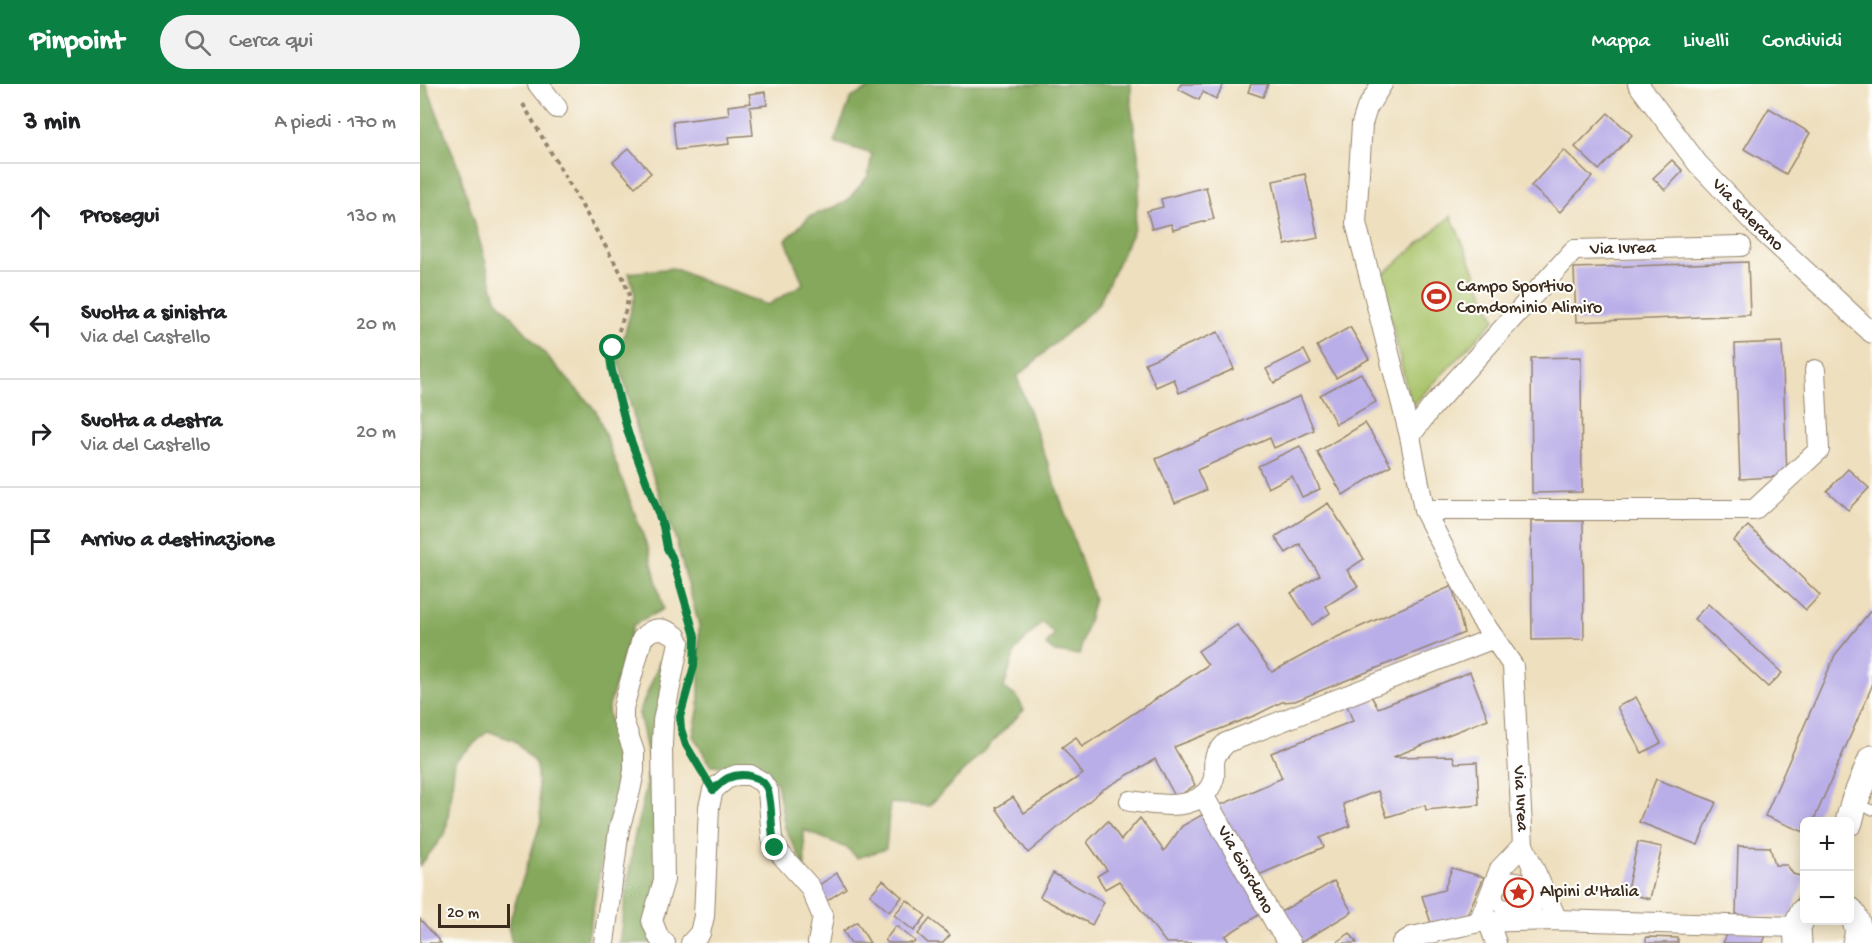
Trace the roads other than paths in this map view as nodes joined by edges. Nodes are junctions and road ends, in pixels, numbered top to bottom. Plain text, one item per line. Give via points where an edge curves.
1 (538, 84) edge
2 (1382, 84) edge
3 (1638, 84) edge
4 (557, 108) dead end
5 (1741, 246) dead end
6 (1872, 333) edge
7 (1815, 370) dead end
8 (1410, 436) junction
9 (1424, 510) junction
10 (1494, 638) junction
11 (1872, 759) edge
12 (1203, 795) junction
13 (1130, 801) dead end
14 (1858, 811) edge
15 (1523, 845) junction
16 (1557, 920) junction
17 (1484, 923) junction
18 (1800, 927) edge
19 (604, 943) edge
20 (665, 943) edge
21 (691, 943) edge
22 (818, 943) edge
23 (1290, 943) edge
24 (1402, 943) edge
25 (1496, 943) edge

1 - 4 street
2 - 8 street, Via Ivrea via 1362,124 1356,224
3 - 6 street, Via Salerano via 1706,172 1759,228
5 - 8 street, Via Ivrea via 1574,250
7 - 9 street via 1819,450 1754,510
8 - 9 street, Via Ivrea
9 - 10 street, Via Ivrea
10 - 12 street via 1226,743 1215,757 1214,779
10 - 15 street, Via Ivrea via 1513,666
11 - 14 main road
12 - 13 street via 1181,805
12 - 23 street, Via Giordano
15 - 16 street
15 - 17 street, Via Ivrea via 1500,869
16 - 17 street
16 - 18 street
17 - 24 street via 1412,937
17 - 25 street
19 - 20 street via 619,829 634,771 634,752 623,708 642,639 662,628 679,642 663,721 664,880 652,921
21 - 22 street via 700,933 704,916 713,790 737,775 750,775 768,791 775,848 810,887 823,917

